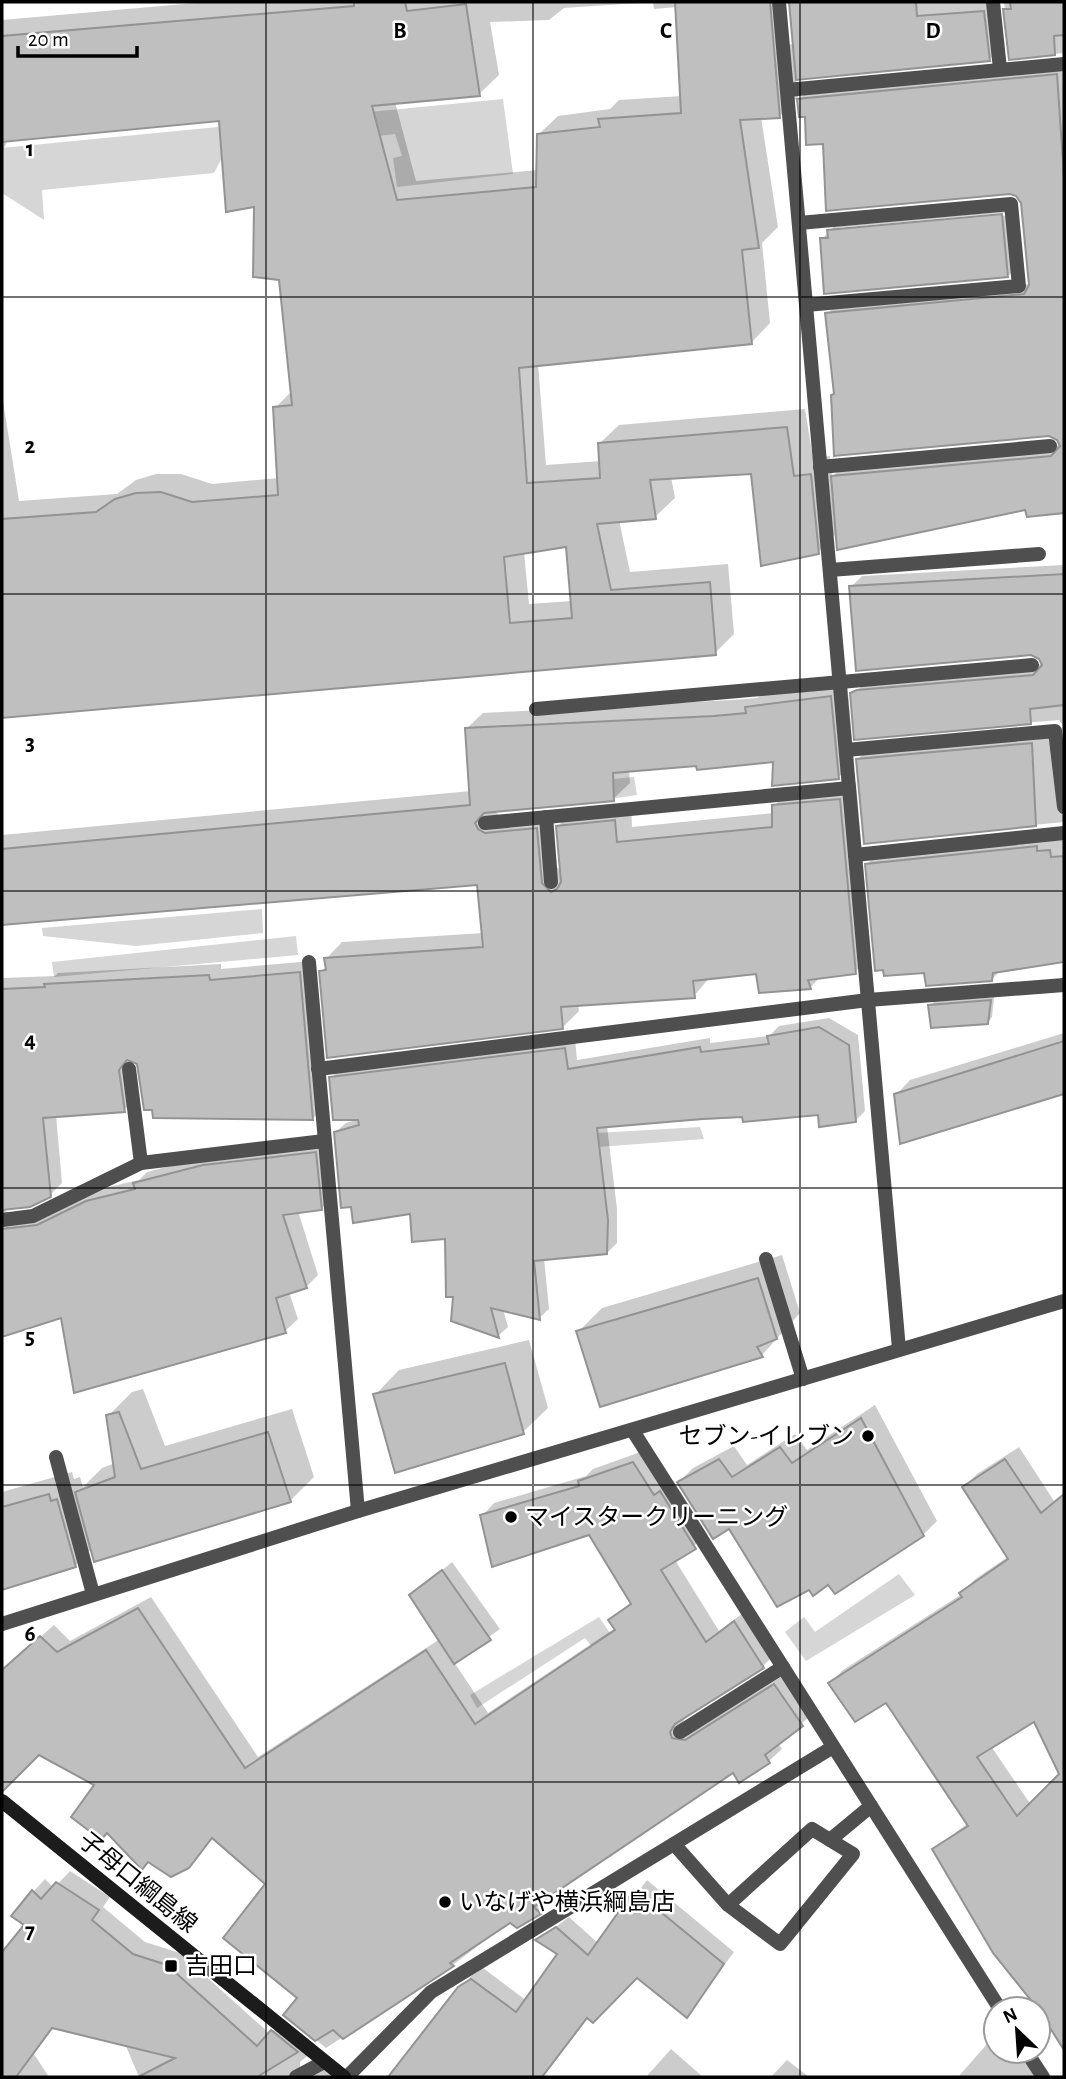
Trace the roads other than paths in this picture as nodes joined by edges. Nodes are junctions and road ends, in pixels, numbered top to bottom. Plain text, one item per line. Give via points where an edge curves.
1 (779, 2) edge
2 (993, 2) edge
3 (1064, 64) edge
4 (1000, 69) junction
5 (787, 90) junction
6 (799, 223) junction
7 (806, 305) junction
8 (1050, 446) dead end
9 (820, 467) junction
10 (1039, 554) dead end
11 (830, 570) junction
12 (1032, 664) dead end
13 (839, 681) junction
14 (536, 709) dead end
15 (846, 750) junction
16 (849, 788) junction
17 (1064, 807) edge
18 (546, 817) junction
19 (485, 823) dead end
20 (1064, 833) edge
21 (855, 855) junction
22 (551, 882) dead end
23 (309, 962) dead end
24 (1064, 985) edge
25 (868, 1000) junction
26 (129, 1069) dead end
27 (318, 1069) junction
28 (324, 1141) junction
29 (141, 1163) junction
30 (2, 1220) edge
31 (766, 1259) dead end
32 (1064, 1301) edge
33 (899, 1349) junction
34 (803, 1379) junction
35 (633, 1430) junction
36 (56, 1457) dead end
37 (358, 1511) junction
38 (93, 1594) junction
39 (2, 1624) edge
40 (783, 1668) junction
41 (680, 1732) dead end
42 (833, 1747) junction
43 (2, 1801) edge
44 (871, 1806) junction
45 (830, 1840) junction
46 (674, 1844) junction
47 (728, 1905) junction
48 (991, 1995) edge
49 (324, 2062) junction
50 (296, 2077) edge
51 (346, 2077) edge

1 - 5 street
2 - 4 street
3 - 4 street
4 - 5 street
5 - 6 street
6 - 7 street
6 - 7 street via 1012,204 1019,286
7 - 9 street
8 - 9 street
9 - 11 street
10 - 11 street
11 - 13 street
12 - 13 street
13 - 14 street
13 - 15 street
15 - 16 street
15 - 17 street via 1055,731
16 - 18 street
16 - 21 street
18 - 19 street
18 - 22 street
20 - 21 street
21 - 25 street
23 - 27 street
24 - 25 street
25 - 27 street
25 - 33 street
26 - 29 street
27 - 28 street
28 - 29 street
28 - 37 street
29 - 30 street via 33,1216
31 - 34 street
32 - 33 street
33 - 34 street
34 - 35 street
35 - 37 street
35 - 40 street
36 - 38 street
37 - 38 street
38 - 39 street
40 - 41 street
40 - 42 street
42 - 44 street
42 - 46 street
43 - 49 main road, 子母口綱島線
44 - 45 street
44 - 48 street
45 - 47 street via 812,1829
45 - 47 street via 853,1854 780,1944
46 - 47 street
46 - 51 street via 430,1992
49 - 50 street
49 - 51 main road, 子母口綱島線

